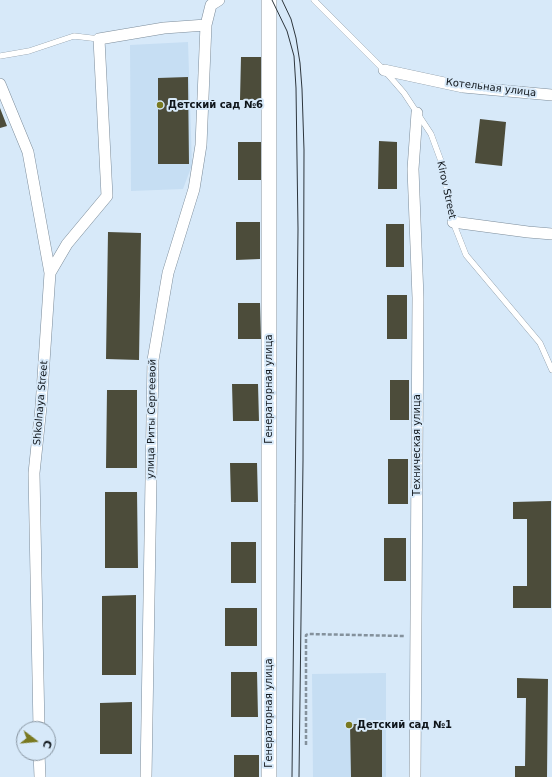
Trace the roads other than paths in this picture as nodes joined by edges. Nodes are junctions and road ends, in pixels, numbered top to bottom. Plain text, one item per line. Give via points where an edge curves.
1 (269, 0) edge
2 (314, 0) edge
3 (212, 2) edge
4 (206, 25) junction
5 (99, 39) junction
6 (0, 56) edge
7 (384, 70) junction
8 (0, 84) edge
9 (552, 95) edge
10 (417, 113) junction
11 (453, 222) junction
12 (552, 234) edge
13 (50, 273) junction
14 (552, 370) edge
15 (39, 721) edge
16 (39, 761) edge
17 (40, 777) edge
18 (146, 777) edge
19 (269, 777) edge
20 (415, 777) edge

1 - 19 main road, Генераторная улица
2 - 7 lane, Kirov Street
3 - 4 street, улица Риты Сергеевой
4 - 5 street via 164,28
4 - 18 street, улица Риты Сергеевой via 201,145 194,189 168,273 153,360
5 - 6 lane via 74,36 29,51
5 - 13 street via 107,196 67,244
7 - 9 street, Котельная улица via 463,87
7 - 10 lane, Kirov Street
8 - 13 street, Shkolnaya Street via 28,152
10 - 11 lane, Kirov Street via 431,134 441,161
10 - 20 street, Техническая улица via 413,169 418,298
11 - 12 street
11 - 14 lane, Kirov Street via 466,255 540,343
13 - 15 street, Shkolnaya Street via 34,473
16 - 17 street

